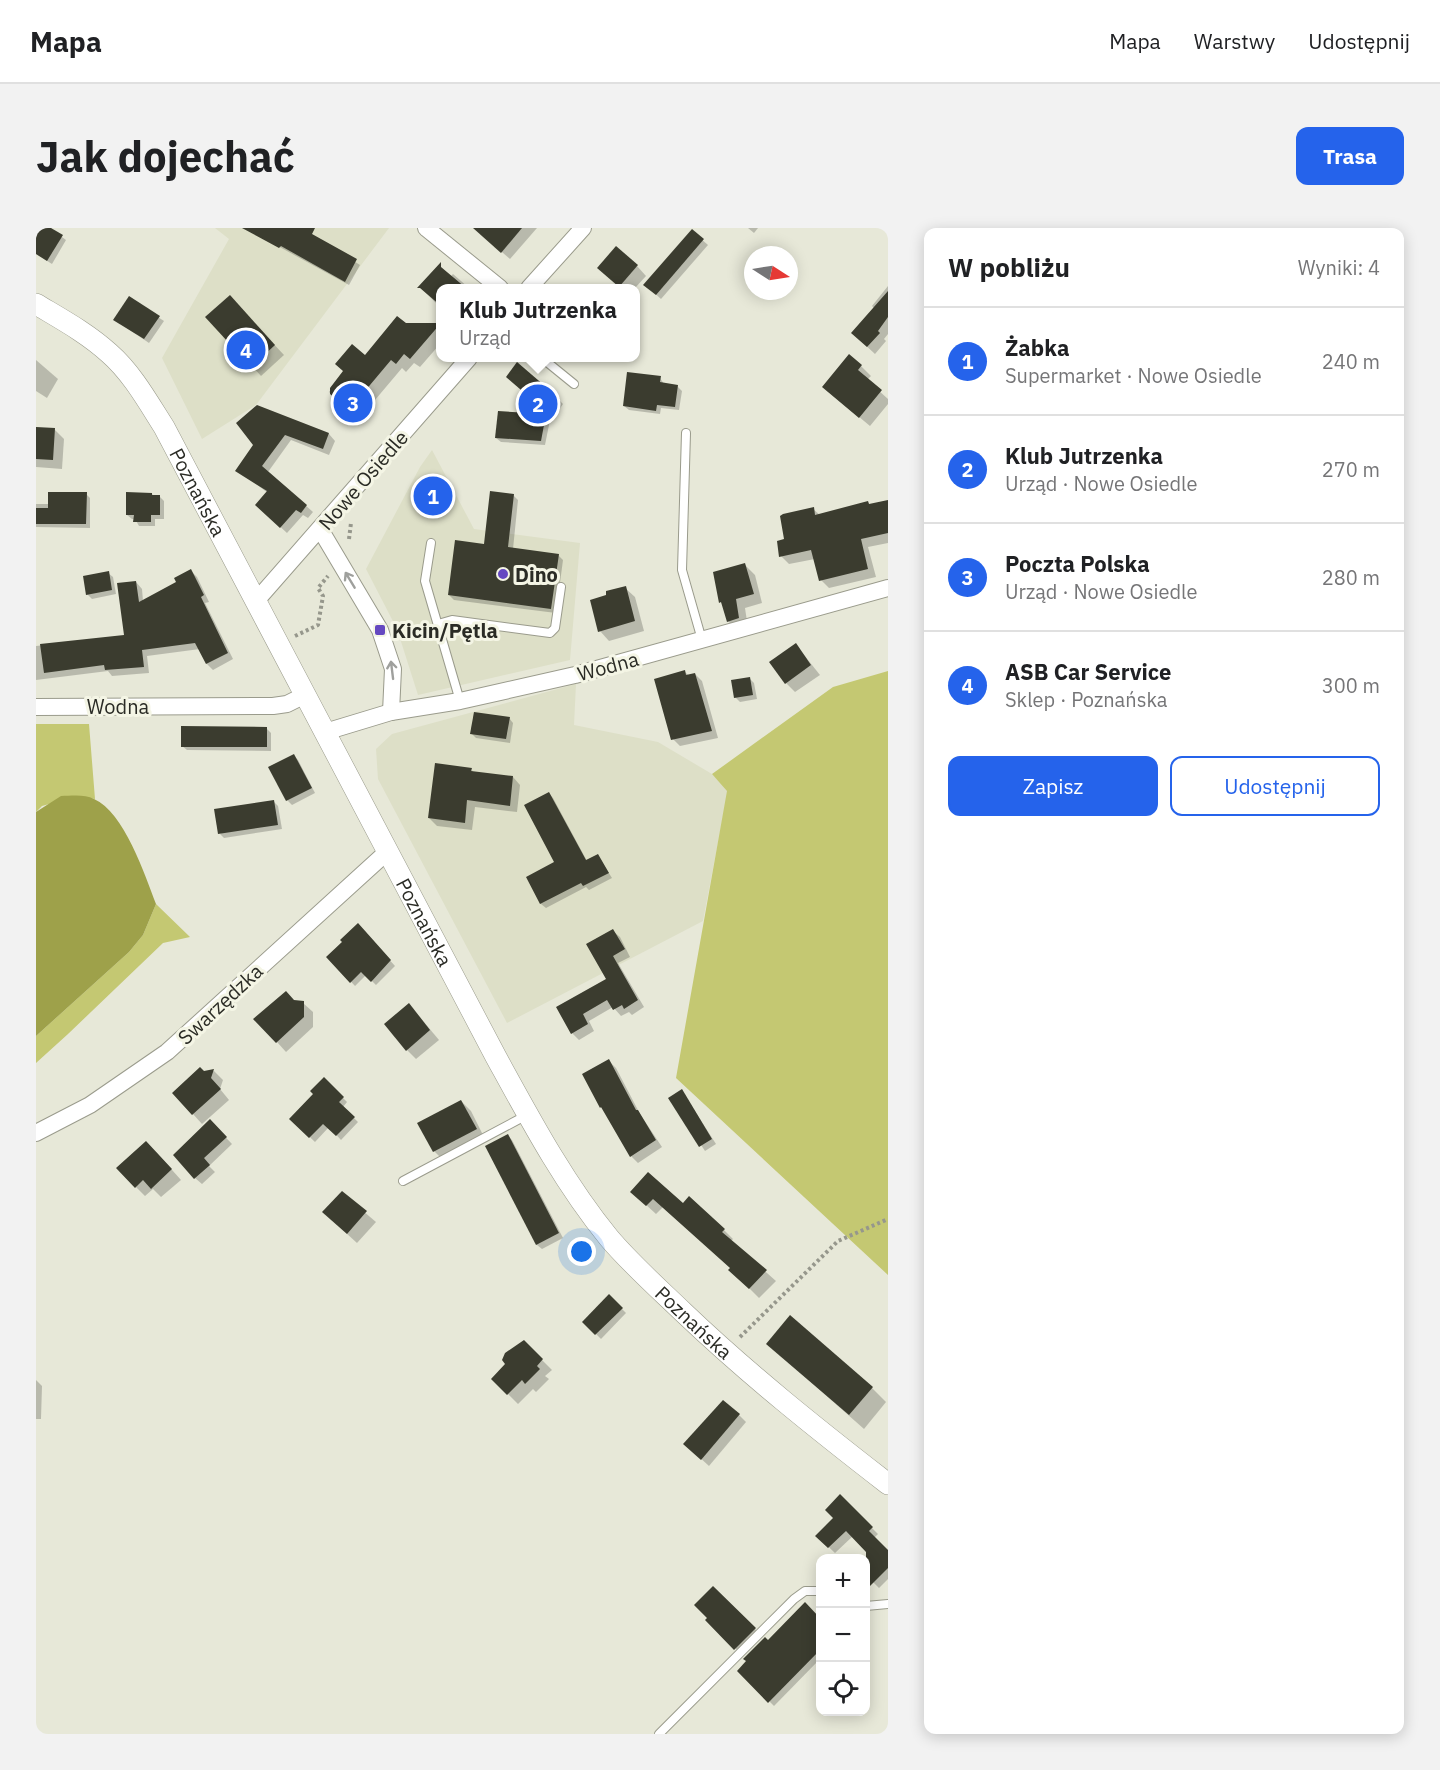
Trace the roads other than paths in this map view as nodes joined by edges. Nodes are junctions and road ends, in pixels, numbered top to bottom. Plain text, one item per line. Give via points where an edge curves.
1 (426, 228) edge
2 (583, 228) edge
3 (495, 284) edge
4 (534, 284) edge
5 (36, 304) edge
6 (465, 362) edge
7 (548, 362) edge
8 (574, 384) dead end
9 (686, 433) dead end
10 (320, 529) junction
11 (431, 543) dead end
12 (561, 587) dead end
13 (888, 588) edge
14 (256, 601) junction
15 (438, 624) junction
16 (702, 640) junction
17 (305, 695) junction
18 (460, 701) junction
19 (36, 707) edge
20 (391, 712) junction
21 (325, 732) junction
22 (388, 851) junction
23 (528, 1115) junction
24 (36, 1133) edge
25 (403, 1181) dead end
26 (888, 1484) edge
27 (816, 1591) edge
28 (888, 1604) edge
29 (870, 1606) edge
30 (659, 1734) edge

1 - 3 street
2 - 4 street
5 - 14 street, Poznańska via 92,339 127,372 164,427
6 - 10 street, Nowe Osiedle
7 - 8 lane
9 - 16 lane via 682,570
10 - 14 street, Nowe Osiedle
20 -> 10 street via 393,669 380,630
11 - 15 lane via 426,581
12 - 15 lane via 555,628 550,633 452,621
13 - 16 street, Wodna
14 - 17 street, Poznańska
15 - 18 lane
16 - 18 street, Wodna
17 - 19 street, Wodna via 273,706
17 - 21 street, Poznańska
18 - 20 street, Wodna
20 - 21 street, Wodna
21 - 22 street, Poznańska
22 - 23 street, Poznańska
22 - 24 street, Swarzędzka via 167,1052 90,1105
23 - 25 lane
23 - 26 street, Poznańska via 585,1207 664,1295 725,1352
27 - 30 lane via 805,1591 794,1599
28 - 29 lane

